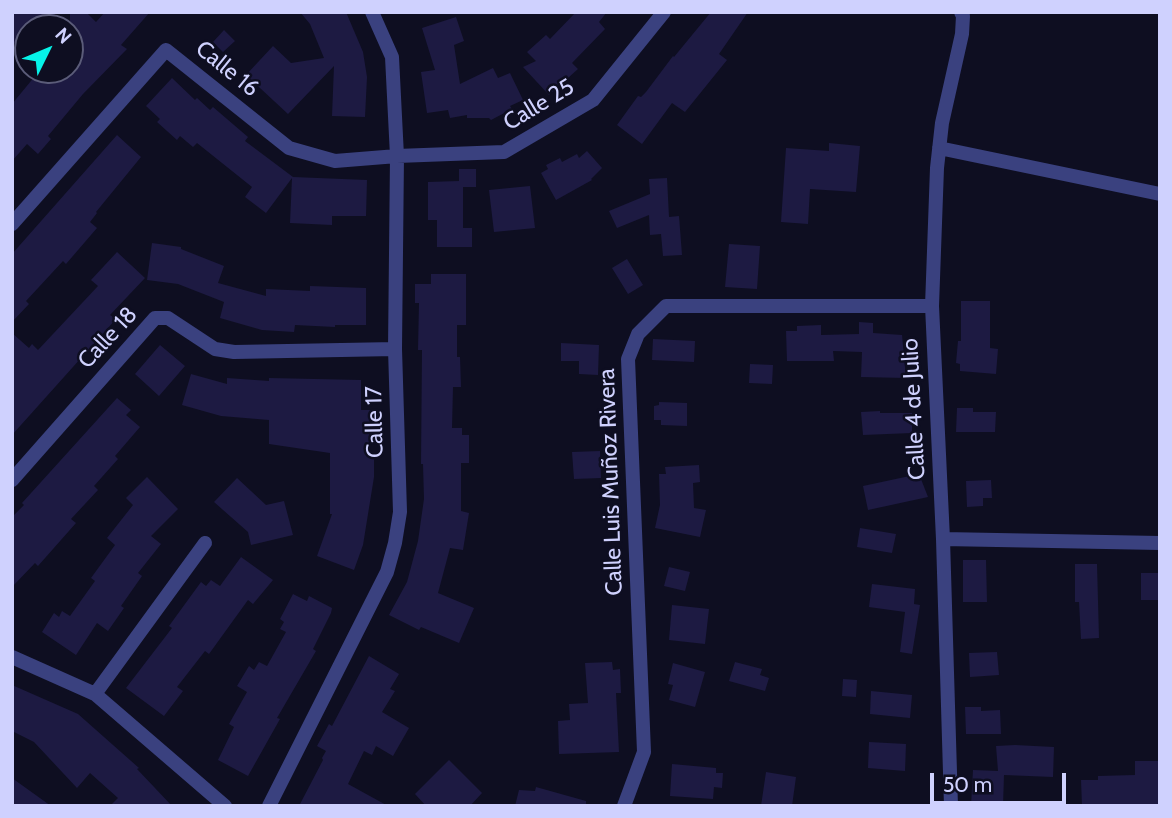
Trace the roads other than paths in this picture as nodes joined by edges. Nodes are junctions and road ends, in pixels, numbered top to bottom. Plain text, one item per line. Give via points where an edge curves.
1 (372, 12) edge
2 (664, 12) edge
3 (961, 12) edge
4 (939, 148) junction
5 (397, 156) junction
6 (1160, 194) edge
7 (12, 225) edge
8 (932, 306) junction
9 (396, 349) junction
10 (12, 480) edge
11 (943, 538) junction
12 (205, 543) dead end
13 (1160, 543) edge
14 (12, 657) edge
15 (95, 694) junction
16 (225, 806) edge
17 (269, 806) edge
18 (624, 806) edge
19 (951, 806) edge

1 - 5 street, Calle 17 via 392,57
2 - 5 street, Calle 25 via 593,100 504,152
3 - 4 street, Calle 4 de Julio via 962,34
4 - 6 street
4 - 8 street, Calle 4 de Julio
5 - 7 street, Calle 16 via 335,161 289,148 166,50
5 - 9 street, Calle 17
8 - 11 street, Calle 4 de Julio
8 - 18 street, Calle Luis Muñoz Rivera via 666,306 638,334 628,359 644,751
9 - 10 street, Calle 18 via 234,352 215,349 168,318 155,318
9 - 17 street, Calle 17 via 400,512 387,572
11 - 13 street
11 - 19 street, Calle 4 de Julio
12 - 15 street
14 - 15 street
15 - 16 street

